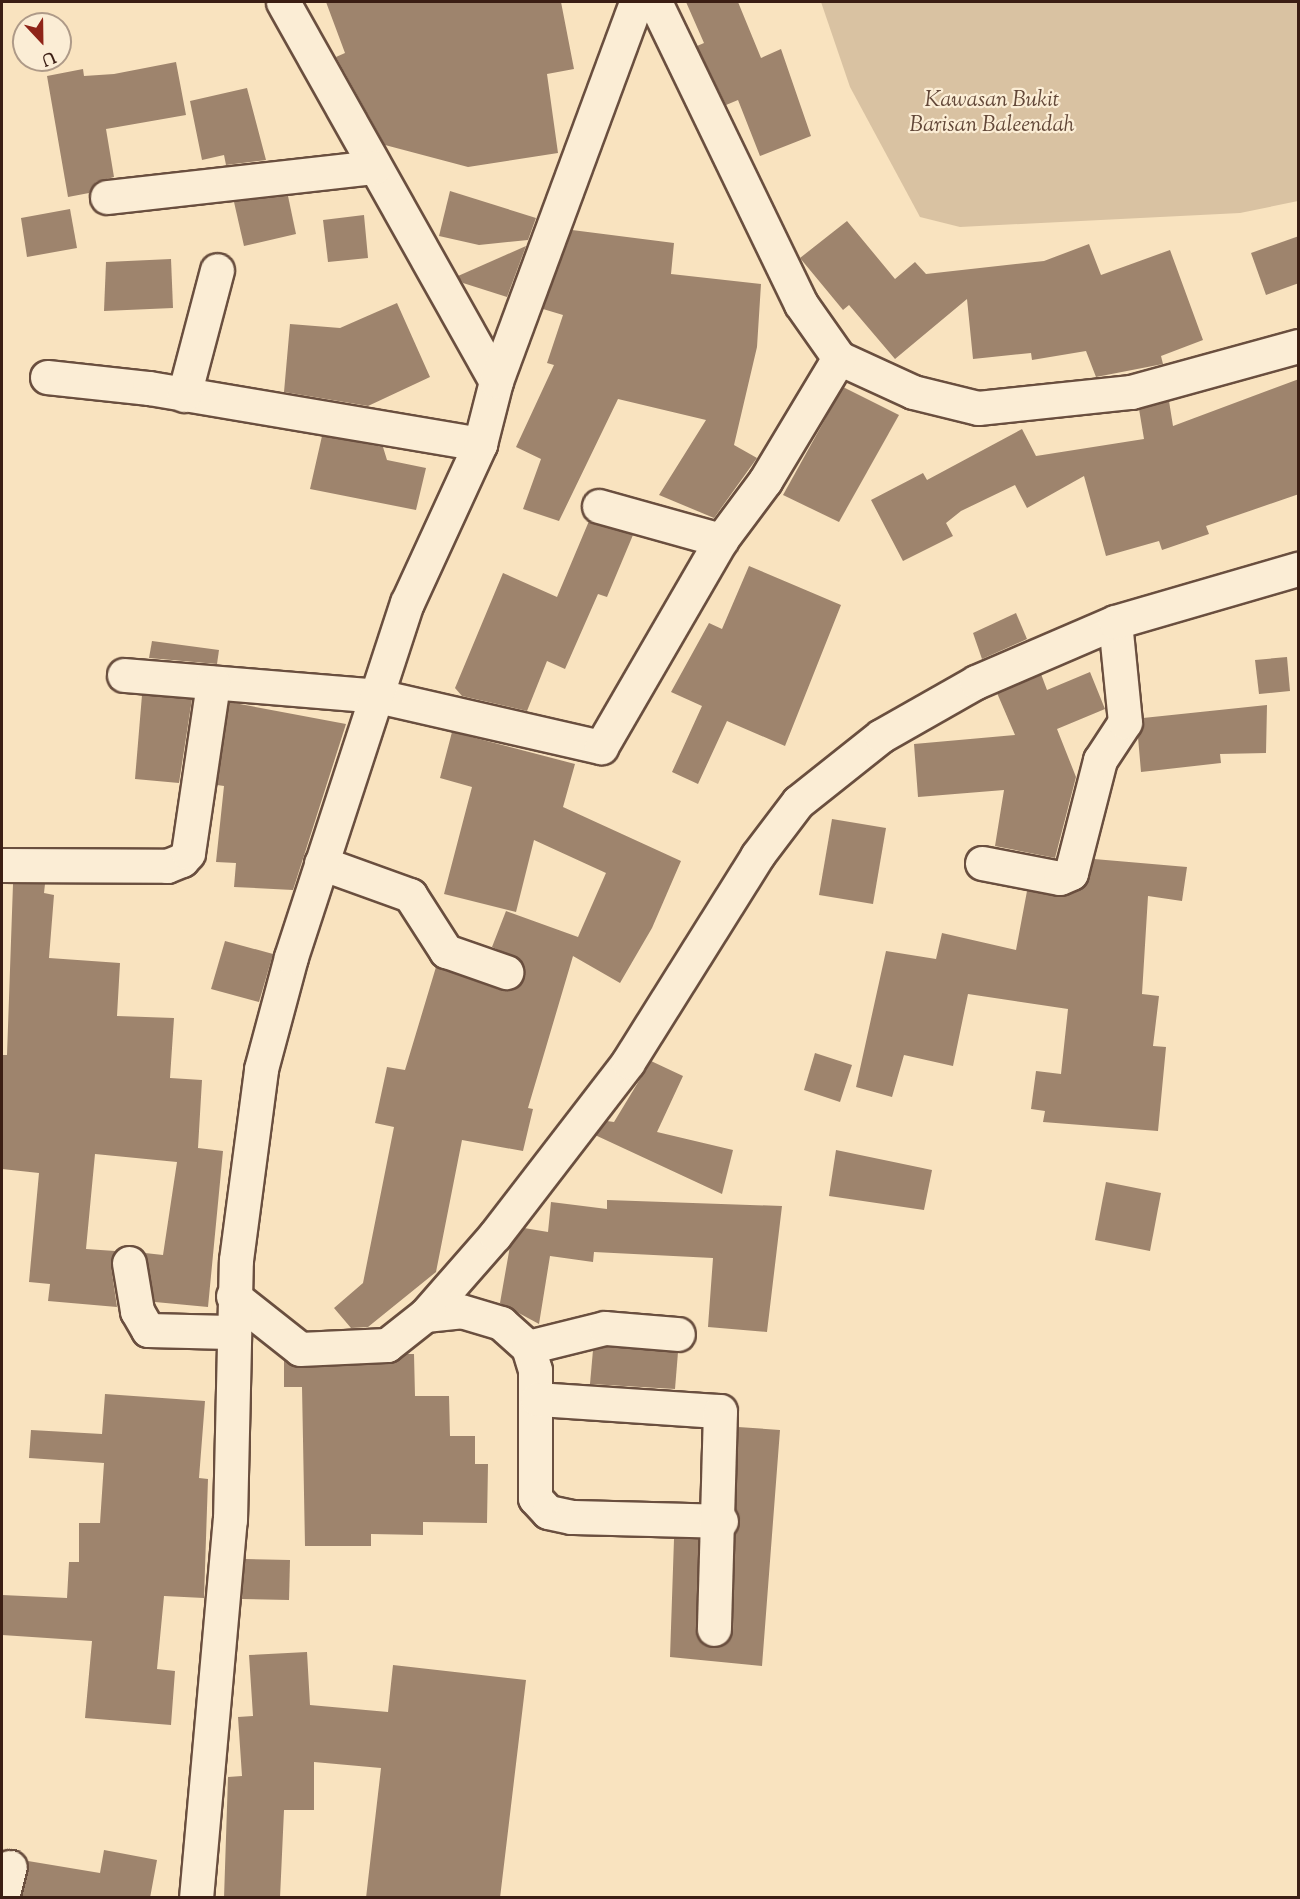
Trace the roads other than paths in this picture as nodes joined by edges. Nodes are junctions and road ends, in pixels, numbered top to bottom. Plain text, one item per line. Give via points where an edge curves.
1 (283, 2) edge
2 (636, 2) edge
3 (655, 2) edge
4 (374, 166) junction
5 (107, 197) dead end
6 (217, 270) dead end
7 (1299, 346) edge
8 (839, 358) junction
9 (47, 377) dead end
10 (496, 381) junction
11 (184, 395) junction
12 (480, 444) junction
13 (599, 506) dead end
14 (721, 540) junction
15 (1299, 569) edge
16 (1115, 622) junction
17 (124, 675) dead end
18 (213, 683) junction
19 (378, 696) junction
20 (321, 863) junction
21 (981, 863) dead end
22 (2, 865) edge
23 (506, 972) dead end
24 (129, 1263) dead end
25 (233, 1296) junction
26 (425, 1315) junction
27 (230, 1332) junction
28 (678, 1334) dead end
29 (528, 1347) junction
30 (537, 1398) junction
31 (721, 1521) junction
32 (714, 1629) dead end
33 (196, 1898) edge

1 - 4 street
2 - 10 street
3 - 8 street via 801,304
4 - 5 street
4 - 10 street
6 - 11 street
7 - 8 street via 1131,392 978,408 913,392
8 - 14 street via 765,481
9 - 11 street
10 - 12 street
11 - 12 street
12 - 19 street via 407,603
13 - 14 street
14 - 19 street via 600,747
15 - 16 street
16 - 21 street via 1125,722 1100,760 1071,873 1060,878
16 - 26 street via 967,687 880,736 798,802 757,856 628,1062 495,1235
17 - 18 street
18 - 19 street
18 - 22 street via 188,853 182,860 167,866
19 - 20 street
20 - 23 street via 410,895 446,951
20 - 25 street via 261,1068
24 - 27 street via 137,1311 148,1329
25 - 26 street via 300,1349 387,1345
25 - 27 street
26 - 29 street via 461,1311 501,1323
27 - 33 street via 230,1520
28 - 29 street via 604,1328
29 - 30 street
30 - 31 street via 535,1498 548,1512 571,1517
30 - 31 street via 717,1409 722,1414
31 - 32 street

